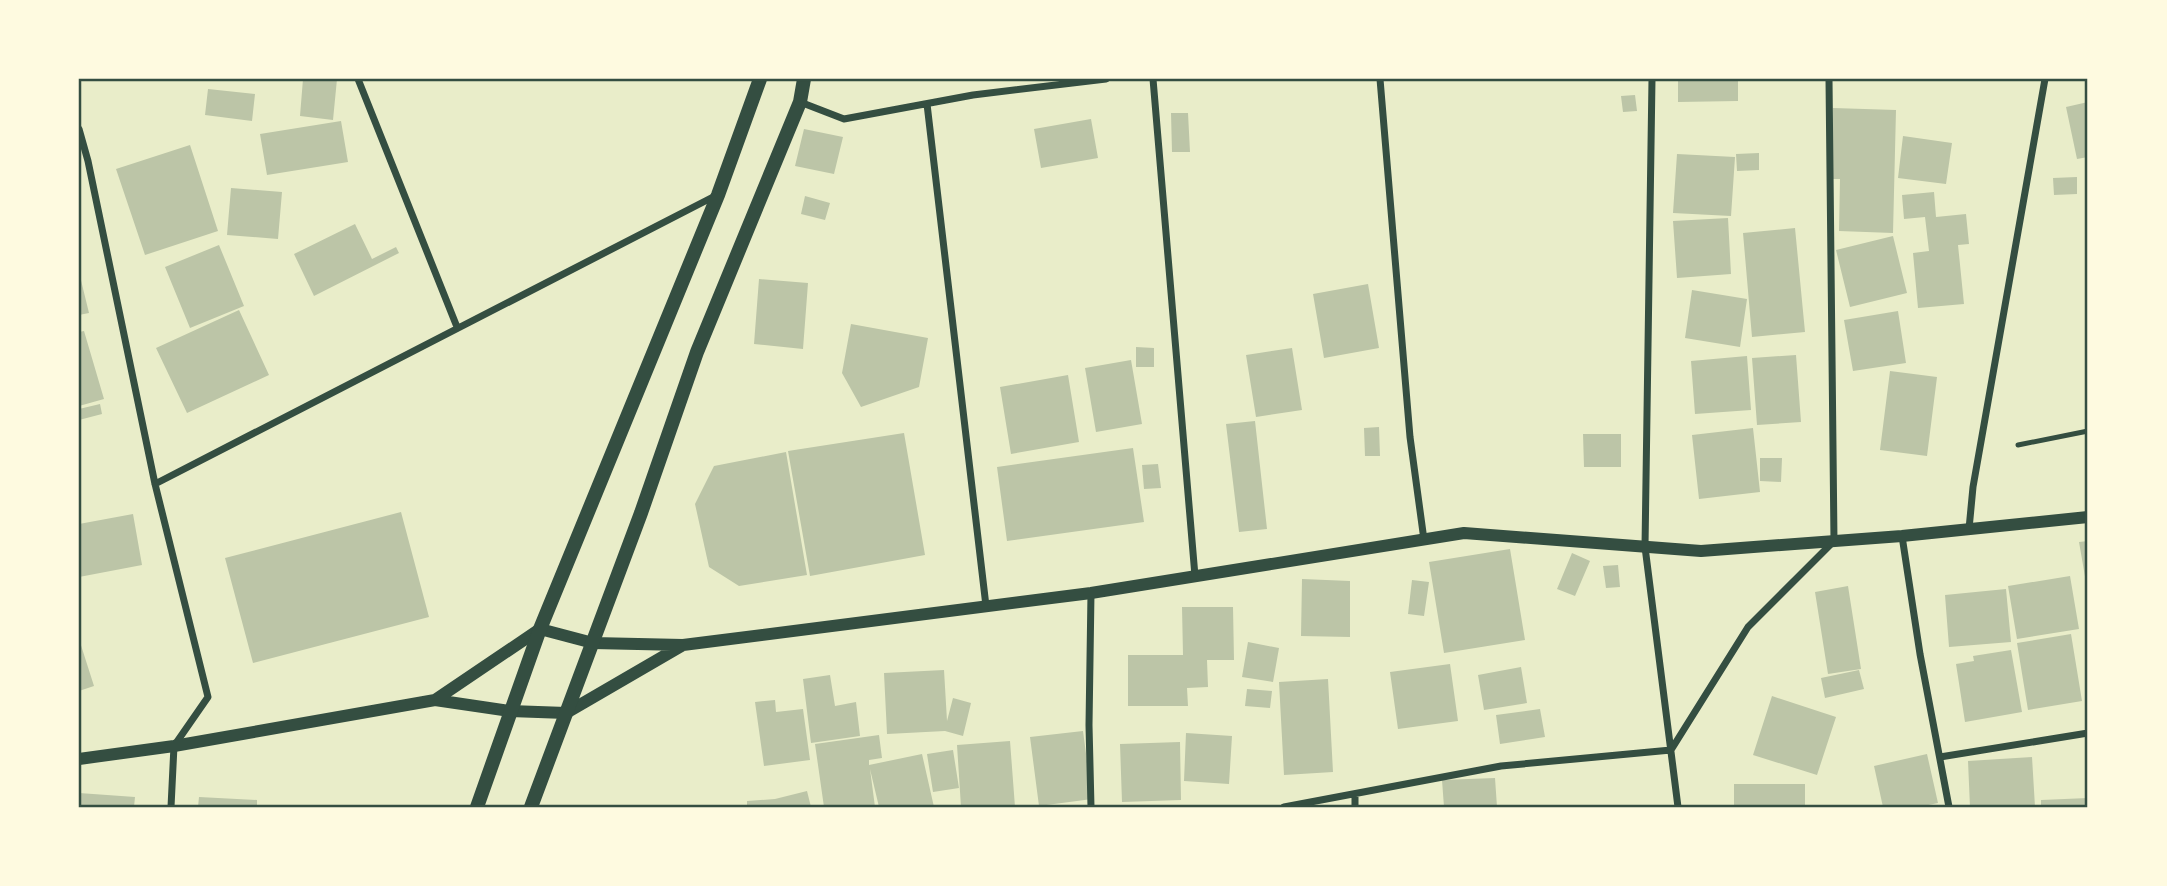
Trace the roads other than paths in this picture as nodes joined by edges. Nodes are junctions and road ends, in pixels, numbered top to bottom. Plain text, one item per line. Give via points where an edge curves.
1 (358, 79) edge
2 (760, 79) edge
3 (804, 79) edge
4 (1106, 79) edge
5 (1153, 79) edge
6 (1380, 79) edge
7 (1652, 79) edge
8 (1829, 79) edge
9 (2045, 79) edge
10 (800, 102) junction
11 (927, 104) junction
12 (79, 129) edge
13 (718, 195) junction
14 (457, 327) junction
15 (2088, 431) edge
16 (2018, 445) dead end
17 (155, 484) junction
18 (2088, 517) edge
19 (1969, 529) junction
20 (1902, 536) junction
21 (1424, 540) junction
22 (1834, 541) junction
23 (1644, 547) junction
24 (1195, 576) junction
25 (1091, 593) junction
26 (986, 606) junction
27 (540, 629) junction
28 (593, 643) junction
29 (683, 645) junction
30 (435, 701) junction
31 (510, 712) junction
32 (566, 713) junction
33 (2088, 733) edge
34 (174, 746) junction
35 (1671, 750) junction
36 (1940, 757) junction
37 (79, 759) edge
38 (1354, 794) junction
39 (171, 807) edge
40 (477, 807) edge
41 (531, 807) edge
42 (1091, 807) edge
43 (1284, 807) edge
44 (1355, 807) edge
45 (1678, 807) edge
46 (1949, 807) edge

1 - 14 street
2 - 13 main road
3 - 10 main road
4 - 11 street
5 - 24 street
6 - 21 street via 1410,437
7 - 23 street
8 - 22 street
9 - 19 street
10 - 11 street via 844,119
10 - 28 main road via 697,352
11 - 26 street
12 - 17 street
13 - 14 street
13 - 27 main road
14 - 17 street
15 - 16 lane
17 - 34 street via 208,697
18 - 19 street
19 - 20 street
20 - 22 street
20 - 36 street
21 - 23 street via 1464,533
21 - 24 street
22 - 23 street via 1701,551
22 - 35 street via 1748,627
23 - 35 street
24 - 25 street
25 - 26 street
25 - 42 street
26 - 29 street
27 - 28 street
27 - 30 street
27 - 31 main road
28 - 29 street
28 - 32 main road
29 - 32 street
30 - 31 street
30 - 34 street
31 - 32 street
31 - 40 main road
32 - 41 main road
33 - 36 street
34 - 37 street
34 - 39 street
35 - 38 street via 1501,766
35 - 45 street
36 - 46 street
38 - 43 street
38 - 44 street

